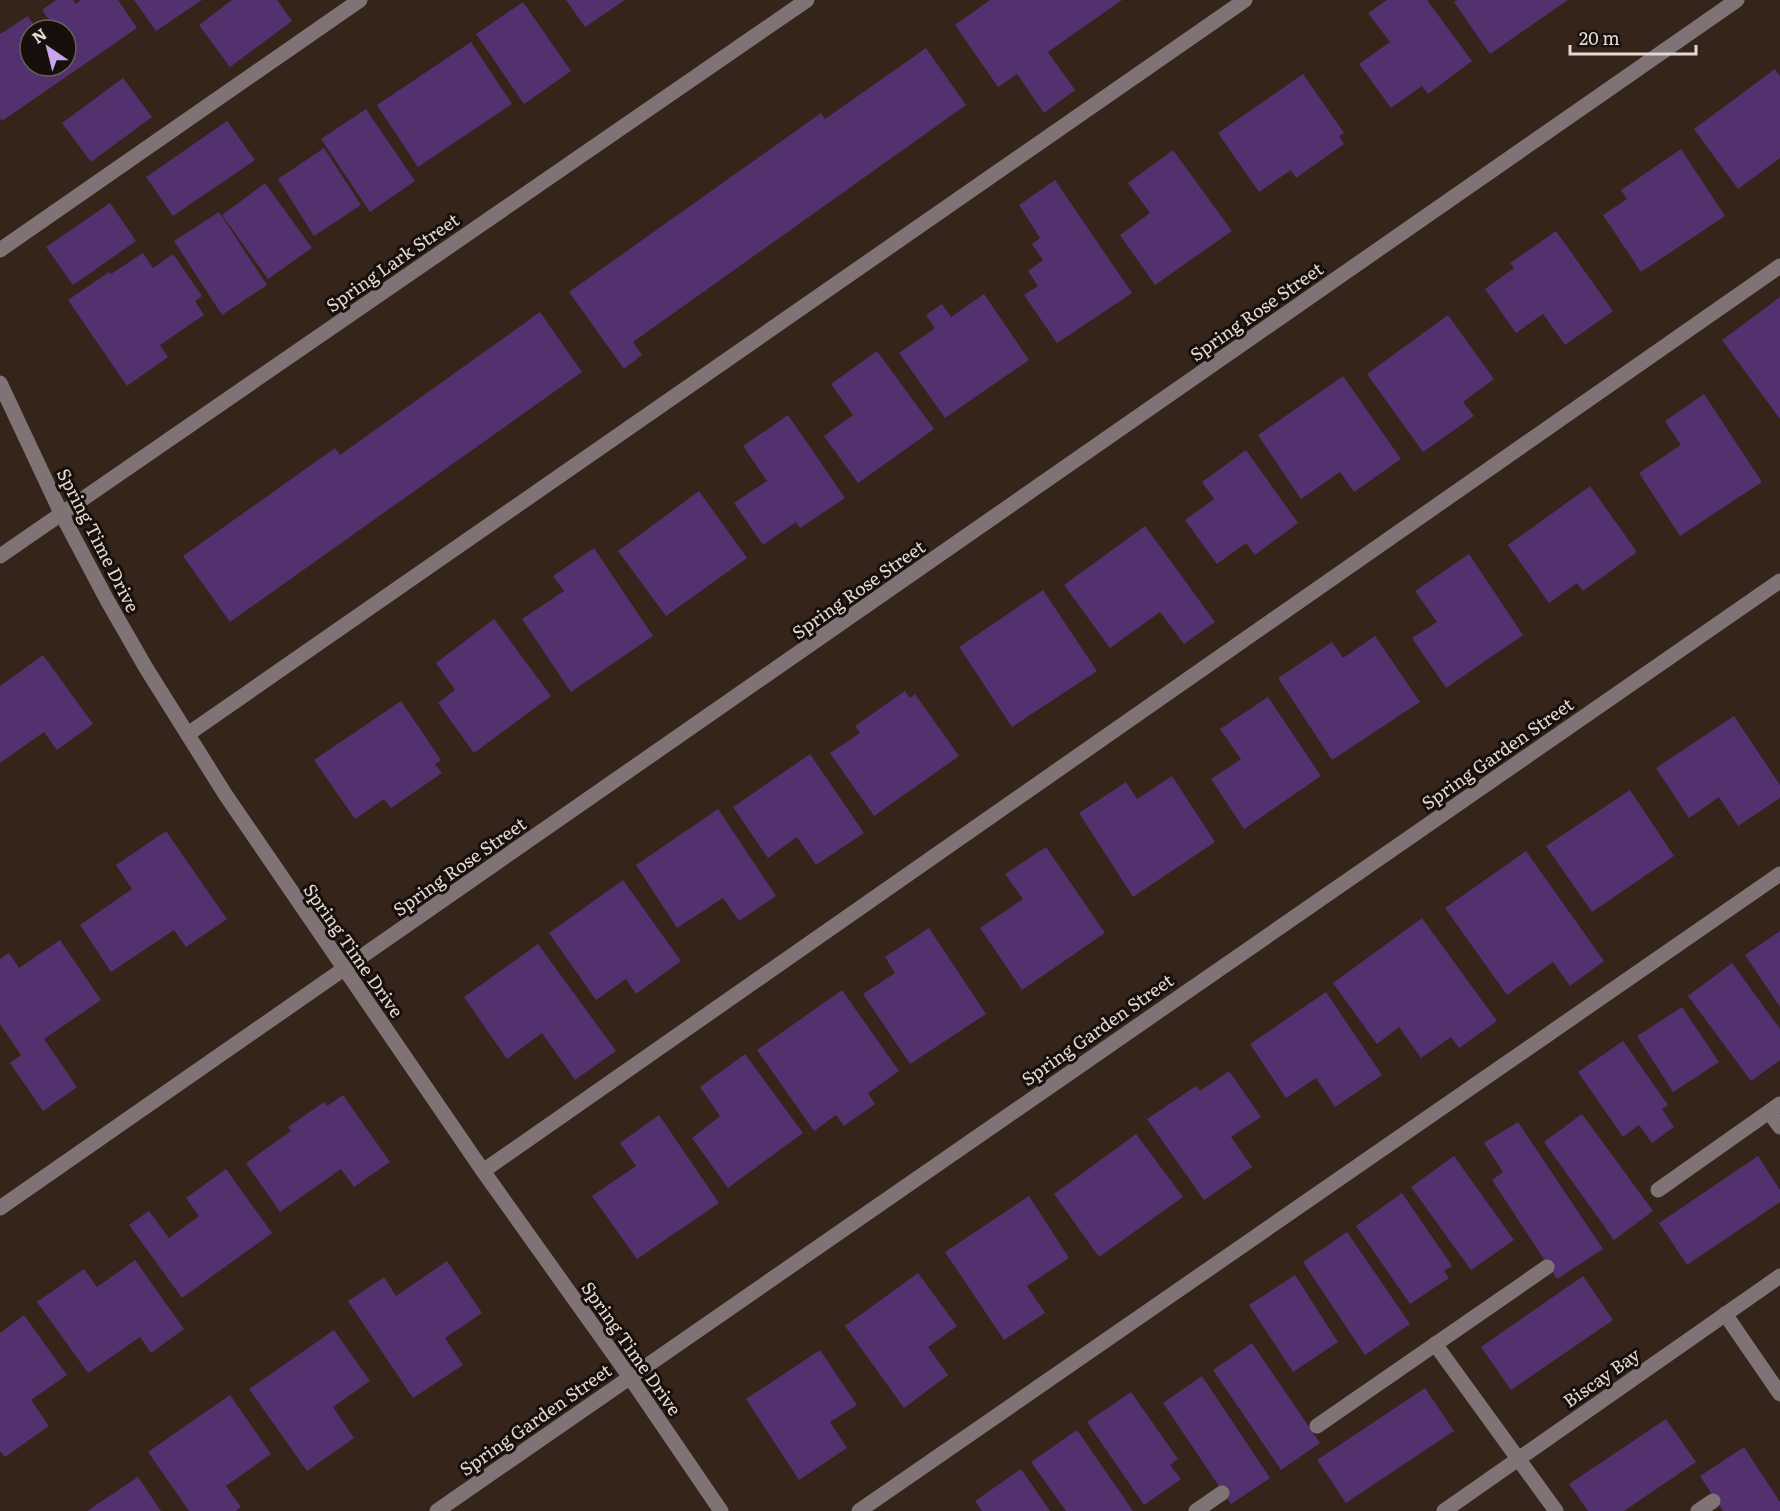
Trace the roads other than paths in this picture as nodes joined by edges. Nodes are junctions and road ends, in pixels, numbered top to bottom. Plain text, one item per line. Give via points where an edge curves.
1 (360, 0) edge
2 (807, 0) edge
3 (1245, 0) edge
4 (1737, 0) edge
5 (0, 250) edge
6 (1780, 266) edge
7 (0, 383) edge
8 (61, 513) junction
9 (0, 556) edge
10 (1780, 581) edge
11 (188, 734) junction
12 (1780, 874) edge
13 (344, 969) junction
14 (1775, 1108) edge
15 (1780, 1127) edge
16 (483, 1171) junction
17 (1658, 1190) dead end
18 (0, 1208) edge
19 (1547, 1267) dead end
20 (1780, 1276) edge
21 (1725, 1314) junction
22 (1435, 1344) junction
23 (629, 1376) junction
24 (1780, 1394) edge
25 (1317, 1426) dead end
26 (1519, 1459) junction
27 (1222, 1493) dead end
28 (1713, 1501) dead end
29 (437, 1511) edge
30 (721, 1511) edge
31 (859, 1511) edge
32 (1196, 1511) edge
33 (1444, 1511) edge
34 (1556, 1511) edge
35 (1698, 1511) edge

1 - 5 street
2 - 8 street, Spring Lark Street
3 - 11 street
4 - 13 street, Spring Rose Street
6 - 16 street
7 - 8 street, Spring Time Drive
8 - 9 street, Spring Lark Street
8 - 11 street, Spring Time Drive via 146,668
10 - 23 street, Spring Garden Street
11 - 13 street, Spring Time Drive
12 - 31 street
13 - 16 street, Spring Time Drive
13 - 18 street, Spring Rose Street
14 - 15 street
14 - 17 street
16 - 23 street, Spring Time Drive
19 - 22 street
20 - 21 street, Biscay Bay
21 - 24 street
21 - 26 street, Biscay Bay
22 - 25 street
22 - 26 street
23 - 29 street, Spring Garden Street
23 - 30 street, Spring Time Drive
26 - 33 street, Biscay Bay
26 - 34 street
27 - 32 street
28 - 35 street

